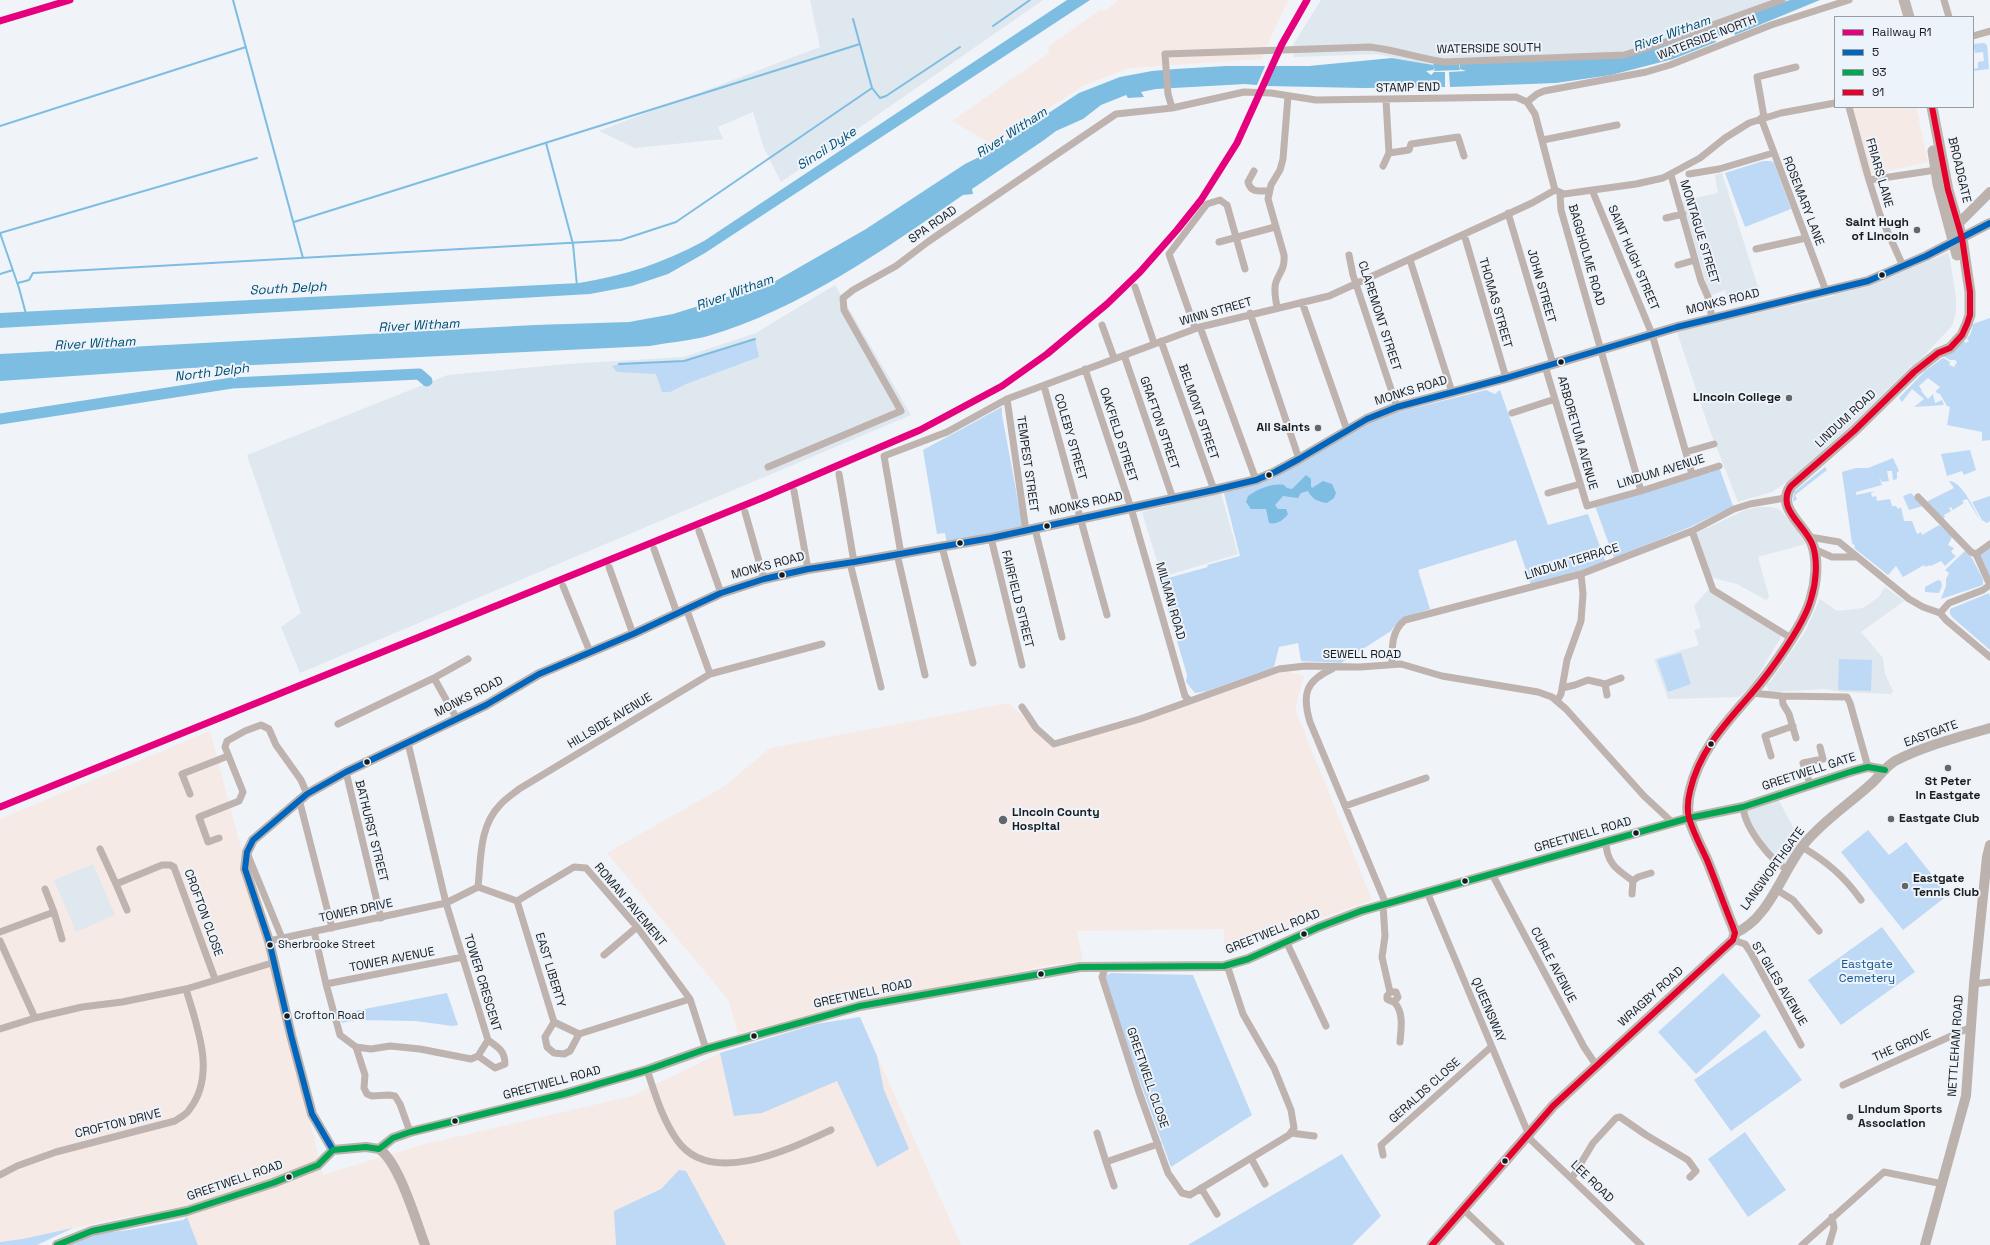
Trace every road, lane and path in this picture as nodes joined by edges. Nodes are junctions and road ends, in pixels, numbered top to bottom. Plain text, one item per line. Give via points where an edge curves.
1 (1782, 0) edge
2 (1849, 0) edge
3 (1897, 0) edge
4 (1904, 0) edge
5 (1944, 0) edge
6 (1901, 16) edge
7 (1909, 16) edge
8 (1949, 16) edge
9 (1990, 32) edge
10 (1974, 36) edge
11 (1796, 67) dead end
12 (1288, 96) junction
13 (1386, 100) junction
14 (1527, 102) junction
15 (1834, 103) edge
16 (1172, 108) junction
17 (1849, 108) edge
18 (1926, 108) edge
19 (1932, 108) edge
20 (1762, 118) junction
21 (1617, 125) dead end
22 (1543, 140) junction
23 (1389, 153) junction
24 (1773, 153) junction
25 (1464, 156) dead end
26 (1383, 166) dead end
27 (1936, 170) junction
28 (1254, 171) dead end
29 (1686, 171) junction
30 (1670, 175) junction
31 (1868, 180) junction
32 (1592, 190) junction
33 (1269, 191) junction
34 (1558, 192) junction
35 (1990, 192) edge
36 (1508, 213) junction
37 (1683, 214) junction
38 (1666, 218) dead end
39 (1990, 223) edge
40 (1955, 225) junction
41 (1276, 227) junction
42 (1464, 234) junction
43 (1237, 238) junction
44 (1806, 238) junction
45 (1959, 240) junction
46 (1219, 242) dead end
47 (1756, 249) dead end
48 (1349, 255) dead end
49 (1410, 260) junction
50 (1695, 260) junction
51 (1678, 265) dead end
52 (1903, 266) junction
53 (1245, 269) dead end
54 (1356, 284) junction
55 (1135, 287) dead end
56 (1826, 291) junction
57 (1302, 302) junction
58 (1277, 308) junction
59 (1250, 313) junction
60 (1712, 318) junction
61 (1102, 325) dead end
62 (1197, 328) junction
63 (1652, 334) junction
64 (1158, 342) junction
65 (1601, 349) junction
66 (1124, 355) junction
67 (1114, 358) junction
68 (1549, 365) junction
69 (1085, 369) junction
70 (1506, 378) junction
71 (1044, 386) junction
72 (1452, 392) junction
73 (1007, 399) junction
74 (1555, 399) junction
75 (1397, 407) junction
76 (1512, 413) dead end
77 (1347, 430) junction
78 (1714, 444) dead end
79 (1686, 452) junction
80 (1300, 459) junction
81 (1718, 466) dead end
82 (768, 468) dead end
83 (839, 474) dead end
84 (1692, 474) junction
85 (1256, 480) junction
86 (1580, 484) junction
87 (1214, 490) junction
88 (794, 491) dead end
89 (1642, 491) junction
90 (1548, 493) dead end
91 (1918, 496) dead end
92 (1785, 498) junction
93 (1173, 499) junction
94 (1586, 506) joint
95 (1131, 508) junction
96 (745, 512) dead end
97 (1081, 518) junction
98 (1030, 530) junction
99 (699, 531) dead end
100 (1692, 531) junction
101 (1810, 537) junction
102 (991, 538) junction
103 (1990, 544) edge
104 (942, 547) junction
105 (654, 549) dead end
106 (1814, 549) junction
107 (899, 554) junction
108 (1976, 554) junction
109 (1832, 557) junction
110 (1856, 557) junction
111 (852, 563) junction
112 (609, 567) dead end
113 (1815, 567) junction
114 (808, 569) junction
115 (1581, 574) junction
116 (764, 579) junction
117 (1990, 585) edge
118 (563, 586) dead end
119 (721, 593) junction
120 (682, 610) junction
121 (1940, 613) junction
122 (1107, 615) dead end
123 (633, 634) junction
124 (1062, 637) dead end
125 (1791, 638) junction
126 (822, 644) dead end
127 (590, 652) junction
128 (1990, 657) edge
129 (468, 659) dead end
130 (973, 663) dead end
131 (1392, 664) junction
132 (1022, 665) dead end
133 (1334, 668) junction
134 (710, 674) junction
135 (925, 675) dead end
136 (434, 678) junction
137 (1621, 678) dead end
138 (1605, 684) junction
139 (881, 687) dead end
140 (1562, 688) junction
141 (1752, 693) junction
142 (1607, 695) dead end
143 (1782, 696) junction
144 (1189, 700) junction
145 (1558, 701) junction
146 (1022, 707) dead end
147 (457, 719) junction
148 (338, 724) dead end
149 (1793, 726) junction
150 (1990, 728) edge
151 (1796, 738) dead end
152 (408, 743) junction
153 (1820, 747) dead end
154 (228, 756) junction
155 (1772, 756) dead end
156 (1868, 767) junction
157 (1885, 770) junction
158 (346, 772) junction
159 (1426, 778) dead end
160 (1810, 784) junction
161 (190, 794) dead end
162 (303, 796) junction
163 (1345, 806) junction
164 (1743, 806) junction
165 (1689, 818) junction
166 (1673, 823) junction
167 (219, 838) dead end
168 (1606, 841) junction
169 (1990, 845) edge
170 (1802, 847) junction
171 (100, 849) dead end
172 (247, 852) junction
173 (1788, 870) junction
174 (1651, 873) dead end
175 (1492, 874) junction
176 (1634, 881) junction
177 (116, 884) junction
178 (478, 887) junction
179 (45, 889) dead end
180 (1777, 890) junction
181 (1427, 892) junction
182 (1632, 894) dead end
183 (1861, 900) dead end
184 (517, 901) junction
185 (446, 903) junction
186 (1385, 904) junction
187 (127, 910) dead end
188 (54, 912) junction
189 (381, 918) junction
190 (637, 927) junction
191 (332, 928) junction
192 (314, 931) junction
193 (1820, 931) dead end
194 (0, 932) edge
195 (1734, 937) junction
196 (282, 938) junction
197 (62, 939) dead end
198 (269, 940) junction
199 (0, 941) edge
200 (1286, 941) junction
201 (604, 955) dead end
202 (463, 957) junction
203 (275, 962) junction
204 (1227, 965) junction
205 (1106, 966) junction
206 (215, 979) junction
207 (1990, 982) edge
208 (326, 984) junction
209 (1974, 984) junction
210 (186, 989) junction
211 (690, 999) junction
212 (34, 1018) junction
213 (554, 1022) junction
214 (1326, 1026) dead end
215 (1971, 1027) junction
216 (0, 1029) edge
217 (579, 1034) junction
218 (488, 1040) junction
219 (1400, 1042) dead end
220 (1802, 1044) dead end
221 (356, 1047) junction
222 (1491, 1047) junction
223 (706, 1049) junction
224 (478, 1056) junction
225 (1596, 1065) junction
226 (647, 1070) junction
227 (1843, 1084) dead end
228 (831, 1130) dead end
229 (1293, 1130) junction
230 (410, 1132) junction
231 (1097, 1133) dead end
232 (1528, 1135) junction
233 (1314, 1136) dead end
234 (1158, 1144) junction
235 (379, 1149) junction
236 (333, 1150) junction
237 (1383, 1155) dead end
238 (1251, 1158) junction
239 (1106, 1162) junction
240 (0, 1175) edge
241 (1690, 1177) dead end
242 (1572, 1178) junction
243 (1265, 1184) dead end
244 (1943, 1184) junction
245 (1114, 1186) dead end
246 (1201, 1188) junction
247 (1464, 1210) junction
248 (1217, 1214) dead end
249 (1832, 1217) junction
250 (58, 1245) edge
251 (425, 1245) edge
252 (1432, 1245) edge
253 (1501, 1245) edge
254 (1641, 1245) edge
255 (1802, 1245) edge
256 (1829, 1245) edge
257 (1925, 1245) edge

1 - 16 street, WATERSIDE SOUTH via 1624,55 1444,62 1370,47 1165,54 1168,94
2 - 14 street, WATERSIDE NORTH via 1771,26 1670,65 1646,72 1544,91
3 - 6 main road
4 - 7 main road
5 - 8 street
9 - 10 street
11 - 20 street, ROSEMARY LANE via 1757,77
12 - 13 street, STAMP END via 1316,100
12 - 16 street, SPA ROAD via 1265,92 1238,92
12 - 33 street via 1283,159
13 - 14 street, STAMP END via 1504,96 1516,97
13 - 23 street
14 - 22 street, BAGGHOLME ROAD via 1535,114
15 - 20 street
16 - 82 street, SPA ROAD via 1112,115 896,266 843,298 844,310 901,411
17 - 31 street, FRIARS LANE
18 - 27 main road, BROADGATE
19 - 40 main road, BROADGATE
20 - 24 street, ROSEMARY LANE
20 - 29 street via 1736,131
21 - 22 street
22 - 34 street, BAGGHOLME ROAD
23 - 25 street via 1409,150 1411,144 1458,137
23 - 26 street
24 - 29 street via 1719,169
24 - 44 street, ROSEMARY LANE
27 - 31 street
27 - 40 main road, BROADGATE
28 - 33 street via 1248,182 1250,188 1254,191
29 - 30 street, WINN STREET
30 - 32 street, WINN STREET via 1643,183
30 - 37 street, MONTAGUE STREET
31 - 52 street, FRIARS LANE via 1880,215
32 - 34 street, WINN STREET
32 - 63 street, SAINT HUGH STREET
33 - 41 street via 1268,198
34 - 36 street, WINN STREET
34 - 65 street, BAGGHOLME ROAD
35 - 40 main road
36 - 42 street, WINN STREET
36 - 68 street, JOHN STREET
37 - 38 street
37 - 50 street, MONTAGUE STREET
39 - 45 main road, MONKS ROAD
40 - 45 main road, BROADGATE
41 - 43 street
41 - 58 street via 1284,255 1284,264 1274,291
42 - 49 street, WINN STREET
42 - 70 street, THOMAS STREET
43 - 46 street
43 - 53 street
43 - 62 street via 1227,205 1220,200 1207,204 1168,254
44 - 47 street
44 - 56 street, ROSEMARY LANE
45 - 52 main road, MONKS ROAD
45 - 92 main road, LINDUM ROAD via 1964,309 1954,334 1938,353 1914,372 1854,431 1791,486
48 - 54 street, CLAREMONT STREET
49 - 54 street, WINN STREET
49 - 72 street
50 - 51 street
50 - 60 street, MONTAGUE STREET via 1708,297
52 - 56 main road, MONKS ROAD via 1868,281
54 - 57 street, WINN STREET via 1329,296
54 - 75 street, CLAREMONT STREET
55 - 64 street, BELMONT STREET
56 - 60 main road, MONKS ROAD
57 - 58 street, WINN STREET
57 - 77 street
58 - 59 street, WINN STREET
59 - 62 street, WINN STREET
59 - 80 street
60 - 63 main road, MONKS ROAD
61 - 67 street
62 - 64 street, WINN STREET
62 - 85 street
63 - 65 main road, MONKS ROAD
63 - 79 street, SAINT HUGH STREET
64 - 66 street, WINN STREET
64 - 87 street, BELMONT STREET
65 - 68 main road, MONKS ROAD
65 - 89 street, BAGGHOLME ROAD
66 - 67 street, WINN STREET
66 - 93 street, GRAFTON STREET
67 - 69 street, WINN STREET
68 - 70 main road, MONKS ROAD
68 - 74 street, ARBORETUM AVENUE
69 - 71 street, WINN STREET
69 - 95 street, OAKFIELD STREET
70 - 72 main road, MONKS ROAD
71 - 73 street, WINN STREET
71 - 97 street, COLEBY STREET
72 - 75 main road, MONKS ROAD
73 - 98 street, TEMPEST STREET
73 - 107 street, WINN STREET via 947,432 884,456
74 - 76 street
74 - 86 street, ARBORETUM AVENUE
75 - 77 main road, MONKS ROAD
77 - 80 main road, MONKS ROAD
78 - 79 street
79 - 84 street, SAINT HUGH STREET
80 - 85 main road, MONKS ROAD
81 - 84 street, LINDUM AVENUE
83 - 111 street
84 - 89 street, LINDUM AVENUE
85 - 87 main road, MONKS ROAD
86 - 90 street
86 - 94 street, ARBORETUM AVENUE
87 - 93 main road, MONKS ROAD
88 - 114 street
89 - 94 street, LINDUM AVENUE
91 - 108 street
92 - 100 street, LINDUM TERRACE via 1734,509
92 - 101 main road via 1789,510
93 - 95 main road, MONKS ROAD
95 - 97 main road, MONKS ROAD
95 - 144 street, MILMAN ROAD via 1185,696
96 - 116 street
97 - 98 main road, MONKS ROAD
97 - 122 street, COLEBY STREET
98 - 102 main road, MONKS ROAD
98 - 124 street, TEMPEST STREET
99 - 119 street
100 - 115 street, LINDUM TERRACE
100 - 125 street via 1713,590
101 - 106 main road
101 - 110 street via 1838,542
102 - 104 main road, MONKS ROAD
102 - 132 street, FAIRFIELD STREET
103 - 108 street via 1978,550
104 - 107 main road, MONKS ROAD
104 - 130 street
105 - 120 street
106 - 109 street
106 - 113 main road
107 - 111 main road, MONKS ROAD
107 - 135 street
108 - 117 street
109 - 110 street
109 - 113 street
110 - 121 street via 1912,601
111 - 114 main road, MONKS ROAD
111 - 139 street
112 - 123 street
113 - 125 main road via 1811,600
114 - 116 main road, MONKS ROAD
115 - 131 street, LINDUM TERRACE via 1405,620 1395,633
115 - 140 street via 1581,621 1567,660
116 - 119 main road, MONKS ROAD
117 - 121 street via 1949,603
118 - 127 street
119 - 120 main road, MONKS ROAD
120 - 123 main road, MONKS ROAD
120 - 134 street
121 - 128 street
123 - 127 main road, MONKS ROAD
125 - 141 main road
126 - 134 street, HILLSIDE AVENUE
127 - 147 main road, MONKS ROAD via 539,674
129 - 136 street
131 - 133 street, SEWELL ROAD
131 - 145 street, SEWELL ROAD via 1401,664 1442,676 1545,694
133 - 144 street, SEWELL ROAD via 1305,666 1279,669
133 - 163 street via 1311,682 1306,694 1306,708
134 - 178 street, HILLSIDE AVENUE via 519,789 499,805 487,825
136 - 147 street
136 - 148 street
137 - 138 street
138 - 140 street via 1588,680
138 - 142 street
140 - 145 street
141 - 143 street
141 - 165 main road via 1709,744 1696,771 1689,797
143 - 149 street
143 - 156 street via 1847,697
144 - 146 street, SEWELL ROAD via 1140,719 1054,744 1036,728
145 - 166 street, SEWELL ROAD
147 - 152 main road, MONKS ROAD
149 - 151 street
149 - 155 street via 1765,736
150 - 157 main road, EASTGATE via 1916,752 1896,761
152 - 158 main road, MONKS ROAD
152 - 185 street, TOWER CRESCENT
153 - 160 street via 1823,759 1803,763
154 - 161 street via 182,774
154 - 162 street via 225,747 227,741 261,725 269,729 276,745 301,780
154 - 167 street via 243,792 242,798 198,817 208,842
156 - 157 main road, GREETWELL GATE
156 - 160 main road, GREETWELL GATE
157 - 170 main road, LANGWORTHGATE via 1812,834
158 - 162 main road, MONKS ROAD
158 - 189 street, BATHURST STREET
159 - 163 street
160 - 164 main road, GREETWELL GATE
162 - 172 main road, MONKS ROAD via 258,835
162 - 191 street
163 - 186 street
164 - 165 main road, GREETWELL GATE
164 - 173 street via 1746,819 1761,845 1777,863
165 - 166 main road, GREETWELL ROAD
165 - 195 main road
166 - 168 main road, GREETWELL ROAD
168 - 175 main road, GREETWELL ROAD
168 - 176 street via 1606,849 1614,868
169 - 209 main road, NETTLEHAM ROAD
170 - 173 main road, LANGWORTHGATE
170 - 183 street via 1833,867 1845,878
171 - 177 street
172 - 196 street
172 - 198 main road via 245,869
173 - 180 main road, LANGWORTHGATE
174 - 176 street
175 - 181 main road, GREETWELL ROAD
175 - 225 street, CURLE AVENUE
176 - 182 street
177 - 187 street
177 - 206 street, CROFTON CLOSE via 162,865 174,867
178 - 184 street
178 - 185 street
179 - 188 street
180 - 193 street via 1793,900
180 - 195 main road, LANGWORTHGATE via 1756,917
181 - 186 main road, GREETWELL ROAD
181 - 222 street, QUEENSWAY
184 - 190 street, ROMAN PAVEMENT via 574,867 580,866 590,871
184 - 213 street, EAST LIBERTY
185 - 189 street, TOWER DRIVE
185 - 202 street, TOWER CRESCENT
186 - 200 main road, GREETWELL ROAD
186 - 219 street via 1382,918 1385,936 1382,957 1390,992 1396,992 1398,998 1394,1002 1402,1024
188 - 194 street
188 - 197 street
189 - 191 street, TOWER DRIVE
190 - 201 street
190 - 211 street, ROMAN PAVEMENT
191 - 192 street, TOWER DRIVE
192 - 196 street, TOWER DRIVE
192 - 208 street
195 - 220 street, ST GILES AVENUE via 1745,944 1751,953
195 - 225 main road, WRAGBY ROAD
196 - 198 street, TOWER DRIVE
198 - 203 main road
199 - 212 street
200 - 204 main road, GREETWELL ROAD via 1248,959
200 - 214 street
202 - 208 street, TOWER AVENUE
202 - 218 street, TOWER CRESCENT
203 - 206 street
203 - 236 main road via 312,1114
204 - 205 main road, GREETWELL ROAD
204 - 229 street via 1243,1014 1274,1068 1290,1110
205 - 223 main road, GREETWELL ROAD via 1080,967 860,1006
205 - 234 street, GREETWELL CLOSE via 1102,976
206 - 210 street
207 - 209 street
208 - 221 street via 340,1035
209 - 215 main road, NETTLEHAM ROAD
210 - 212 street
210 - 240 street, CROFTON DRIVE via 200,1037 204,1072 198,1094 189,1111 175,1121 56,1152
211 - 217 street
211 - 223 street, ROMAN PAVEMENT
212 - 216 street
213 - 217 street, EAST LIBERTY
213 - 217 street via 545,1037 547,1047 554,1053 564,1054 570,1051
215 - 227 street, THE GROVE
215 - 244 main road, NETTLEHAM ROAD via 1964,1107
218 - 224 street, TOWER CRESCENT
218 - 224 street via 502,1050 504,1064 495,1068
221 - 224 street via 371,1049 390,1046 420,1049 471,1059
221 - 230 street via 365,1075 364,1088 372,1096 395,1096
222 - 232 street, QUEENSWAY
222 - 237 street, GERALDS CLOSE via 1382,1145
223 - 226 main road, GREETWELL ROAD
225 - 232 main road, WRAGBY ROAD via 1553,1106
226 - 228 street via 665,1118 677,1140 689,1153 707,1162 751,1160 778,1153
226 - 230 main road, GREETWELL ROAD via 526,1104
229 - 233 street
229 - 238 street via 1290,1136
230 - 235 main road, GREETWELL ROAD via 393,1138
231 - 239 street
232 - 242 street, LEE ROAD
232 - 247 main road, WRAGBY ROAD
234 - 239 street
234 - 246 street, GREETWELL CLOSE via 1168,1173 1182,1193 1190,1195
235 - 236 main road via 366,1147
235 - 251 main road via 396,1172
236 - 250 main road, GREETWELL ROAD via 316,1166 250,1190 187,1211 96,1230
238 - 243 street
238 - 246 street
239 - 245 street
241 - 242 street via 1696,1171 1688,1160 1620,1116 1593,1143
242 - 254 street, LEE ROAD
244 - 249 street via 1884,1172
244 - 257 main road, NETTLEHAM ROAD
246 - 248 street
247 - 252 main road, WRAGBY ROAD
247 - 253 street
249 - 255 street
249 - 256 street via 1834,1228

